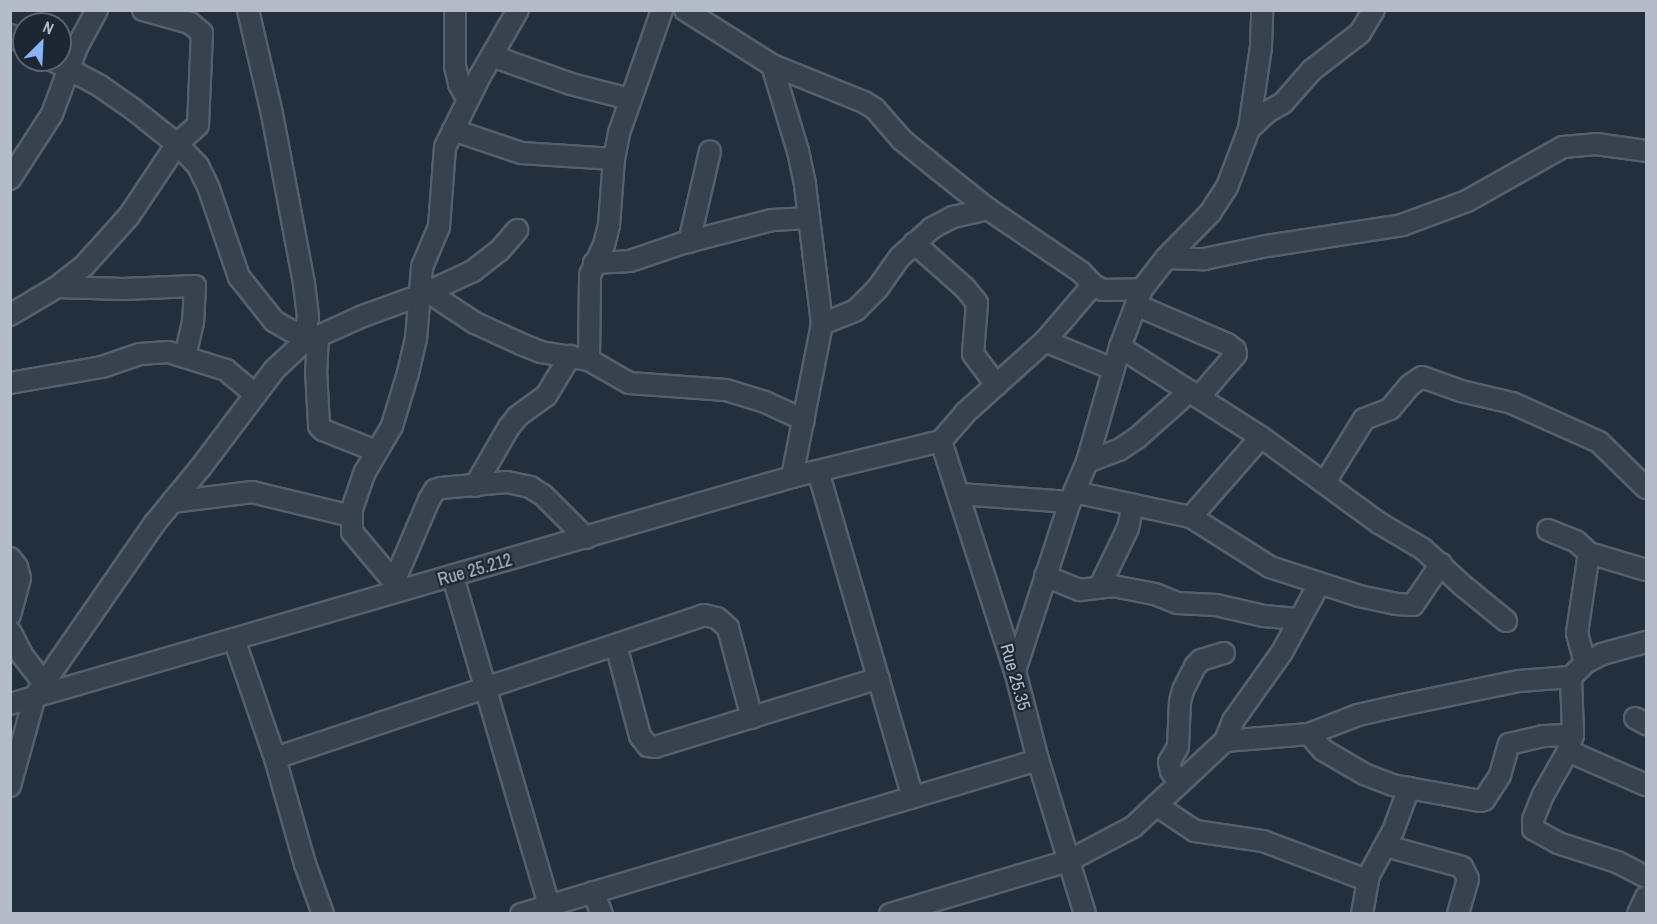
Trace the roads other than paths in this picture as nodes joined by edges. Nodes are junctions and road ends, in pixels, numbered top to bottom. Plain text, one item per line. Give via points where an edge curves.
1 (97, 10) edge
2 (143, 10) edge
3 (248, 10) edge
4 (454, 10) edge
5 (518, 10) edge
6 (662, 10) edge
7 (685, 10) edge
8 (1263, 10) edge
9 (1374, 10) edge
10 (716, 19) edge
11 (492, 56) junction
12 (72, 63) edge
13 (772, 65) junction
14 (72, 70) edge
15 (69, 72) edge
16 (630, 99) junction
17 (468, 100) junction
18 (1250, 129) junction
19 (453, 130) junction
20 (177, 144) junction
21 (710, 151) dead end
22 (1647, 151) edge
23 (614, 159) junction
24 (10, 179) edge
25 (988, 209) junction
26 (809, 218) junction
27 (517, 230) dead end
28 (689, 242) junction
29 (914, 243) junction
30 (1166, 258) junction
31 (594, 263) junction
32 (1093, 285) junction
33 (57, 287) junction
34 (425, 294) junction
35 (1139, 297) junction
36 (10, 315) edge
37 (822, 324) junction
38 (309, 338) junction
39 (1045, 341) junction
40 (1120, 347) junction
41 (185, 357) junction
42 (570, 357) junction
43 (590, 360) junction
44 (1113, 369) junction
45 (10, 383) edge
46 (996, 385) junction
47 (255, 394) junction
48 (1195, 394) junction
49 (804, 420) junction
50 (1261, 437) junction
51 (941, 441) junction
52 (376, 451) junction
53 (1087, 462) junction
54 (818, 471) junction
55 (792, 477) junction
56 (1325, 482) junction
57 (475, 486) junction
58 (1647, 488) edge
59 (959, 494) junction
60 (1072, 497) junction
61 (172, 502) junction
62 (1133, 505) junction
63 (351, 516) junction
64 (1191, 517) junction
65 (1548, 530) dead end
66 (586, 538) junction
67 (1589, 553) junction
68 (10, 558) edge
69 (1441, 564) junction
70 (1647, 570) edge
71 (1045, 576) junction
72 (453, 578) junction
73 (1319, 584) junction
74 (396, 586) junction
75 (1100, 586) junction
76 (10, 615) edge
77 (1300, 619) junction
78 (1506, 621) dead end
79 (10, 631) edge
80 (234, 639) junction
81 (1647, 642) edge
82 (616, 645) junction
83 (1224, 653) dead end
84 (1578, 670) junction
85 (1015, 671) junction
86 (879, 678) junction
87 (486, 687) junction
88 (39, 690) junction
89 (10, 704) edge
90 (752, 718) junction
91 (1309, 734) junction
92 (1225, 741) junction
93 (1570, 743) junction
94 (275, 758) junction
95 (1038, 760) junction
96 (1180, 783) junction
97 (1647, 785) edge
98 (10, 786) edge
99 (1409, 788) junction
100 (913, 797) junction
101 (1156, 805) junction
102 (1386, 846) junction
103 (1068, 861) junction
104 (1647, 877) edge
105 (1367, 880) junction
106 (593, 892) junction
107 (1647, 897) edge
108 (549, 906) junction
109 (323, 914) edge
110 (522, 914) edge
111 (602, 914) edge
112 (890, 914) edge
113 (1085, 914) edge
114 (1362, 914) edge
115 (1458, 914) edge
116 (1638, 914) edge

1 - 12 street
2 - 20 street via 190,23 202,33 199,122
3 - 38 street via 304,284
4 - 17 street via 455,66
5 - 11 street
6 - 16 street
7 - 10 street
8 - 18 street
9 - 18 street via 1360,33 1312,70 1282,103
10 - 13 street
11 - 16 street via 571,84
11 - 17 street
13 - 25 street via 869,105 902,140
13 - 26 street via 798,151
14 - 20 street via 134,109
15 - 24 street via 52,114
16 - 23 street
17 - 19 street
18 - 30 street via 1227,187 1210,213
19 - 23 street via 521,153
19 - 34 street via 444,156 439,227 422,267
20 - 33 street via 115,234 84,267
20 - 38 street via 204,177 239,277 273,321
21 - 28 street
22 - 30 street via 1596,144 1563,147 1467,201 1402,225 1204,259
23 - 31 street via 608,231
25 - 29 street via 953,217
25 - 32 street via 1081,272
26 - 28 street via 772,220
26 - 37 street
27 - 34 street via 500,251 473,271
28 - 31 street via 630,261
29 - 37 street via 856,310
29 - 46 street via 978,303 973,354
30 - 35 street
31 - 43 street via 589,283
32 - 35 street
32 - 39 street
33 - 36 street
33 - 41 street via 195,286
34 - 38 street
34 - 42 street via 521,344
34 - 52 street via 398,408
35 - 40 street
35 - 48 street via 1235,350 1236,354
37 - 49 street
38 - 47 street
38 - 52 street via 316,370 319,426
39 - 44 street
39 - 46 street
40 - 44 street
40 - 48 street
41 - 45 street via 152,353 102,367
41 - 47 street via 226,370
42 - 43 street
42 - 57 street via 546,396 509,427
43 - 49 street via 629,383 726,390
44 - 53 street
46 - 51 street
47 - 61 street
48 - 50 street
48 - 53 street via 1119,450
49 - 55 street
50 - 56 street
50 - 64 street
51 - 54 street, Rue 25.212
51 - 59 street, Rue 25.35
52 - 63 street via 357,491
53 - 60 street
54 - 55 street, Rue 25.212
54 - 86 street
55 - 66 street, Rue 25.212
56 - 58 street via 1364,419 1390,409 1422,377 1512,403 1599,442
56 - 69 street
57 - 66 street via 507,482 530,486
57 - 74 street via 435,490
59 - 60 street
59 - 85 street, Rue 25.35
60 - 62 street
60 - 71 street
61 - 63 street via 252,492
61 - 88 street
62 - 64 street
62 - 75 street via 1128,528
63 - 74 street via 352,532 359,543
64 - 73 street via 1270,567
65 - 67 street via 1577,542
66 - 72 street, Rue 25.212
67 - 70 street
67 - 84 street via 1577,633
68 - 76 street via 20,578
69 - 73 street via 1409,606
69 - 78 street
71 - 75 street via 1080,590
71 - 85 street
72 - 74 street, Rue 25.212
72 - 87 street
73 - 77 street
74 - 80 street, Rue 25.212
75 - 77 street via 1155,594 1177,603 1216,605
77 - 92 street via 1282,652 1233,721
79 - 88 street
80 - 88 street, Rue 25.212
80 - 94 street
81 - 84 street via 1618,648
82 - 87 street
82 - 90 street via 695,616 717,618 728,628
82 - 90 street via 640,736 648,746
83 - 96 street via 1200,660 1183,690 1178,747 1169,762
84 - 91 street via 1358,715
84 - 93 street
85 - 95 street, Rue 25.35
86 - 90 street
86 - 100 street
87 - 94 street
87 - 108 street
88 - 89 street, Rue 25.212
88 - 98 street
91 - 92 street
91 - 99 street via 1340,762
92 - 96 street
93 - 97 street
93 - 99 street via 1543,736 1509,744 1500,775 1484,800
93 - 104 street via 1543,795 1533,829 1558,843 1617,862
94 - 109 street
95 - 100 street
95 - 103 street, Rue 25.35
96 - 101 street
99 - 102 street
100 - 106 street
101 - 103 street via 1133,826
101 - 105 street via 1196,831 1263,841
102 - 105 street
102 - 115 street via 1462,867 1468,879
103 - 112 street
103 - 113 street, Rue 25.35
105 - 114 street
106 - 108 street
106 - 111 street
107 - 116 street
108 - 110 street

